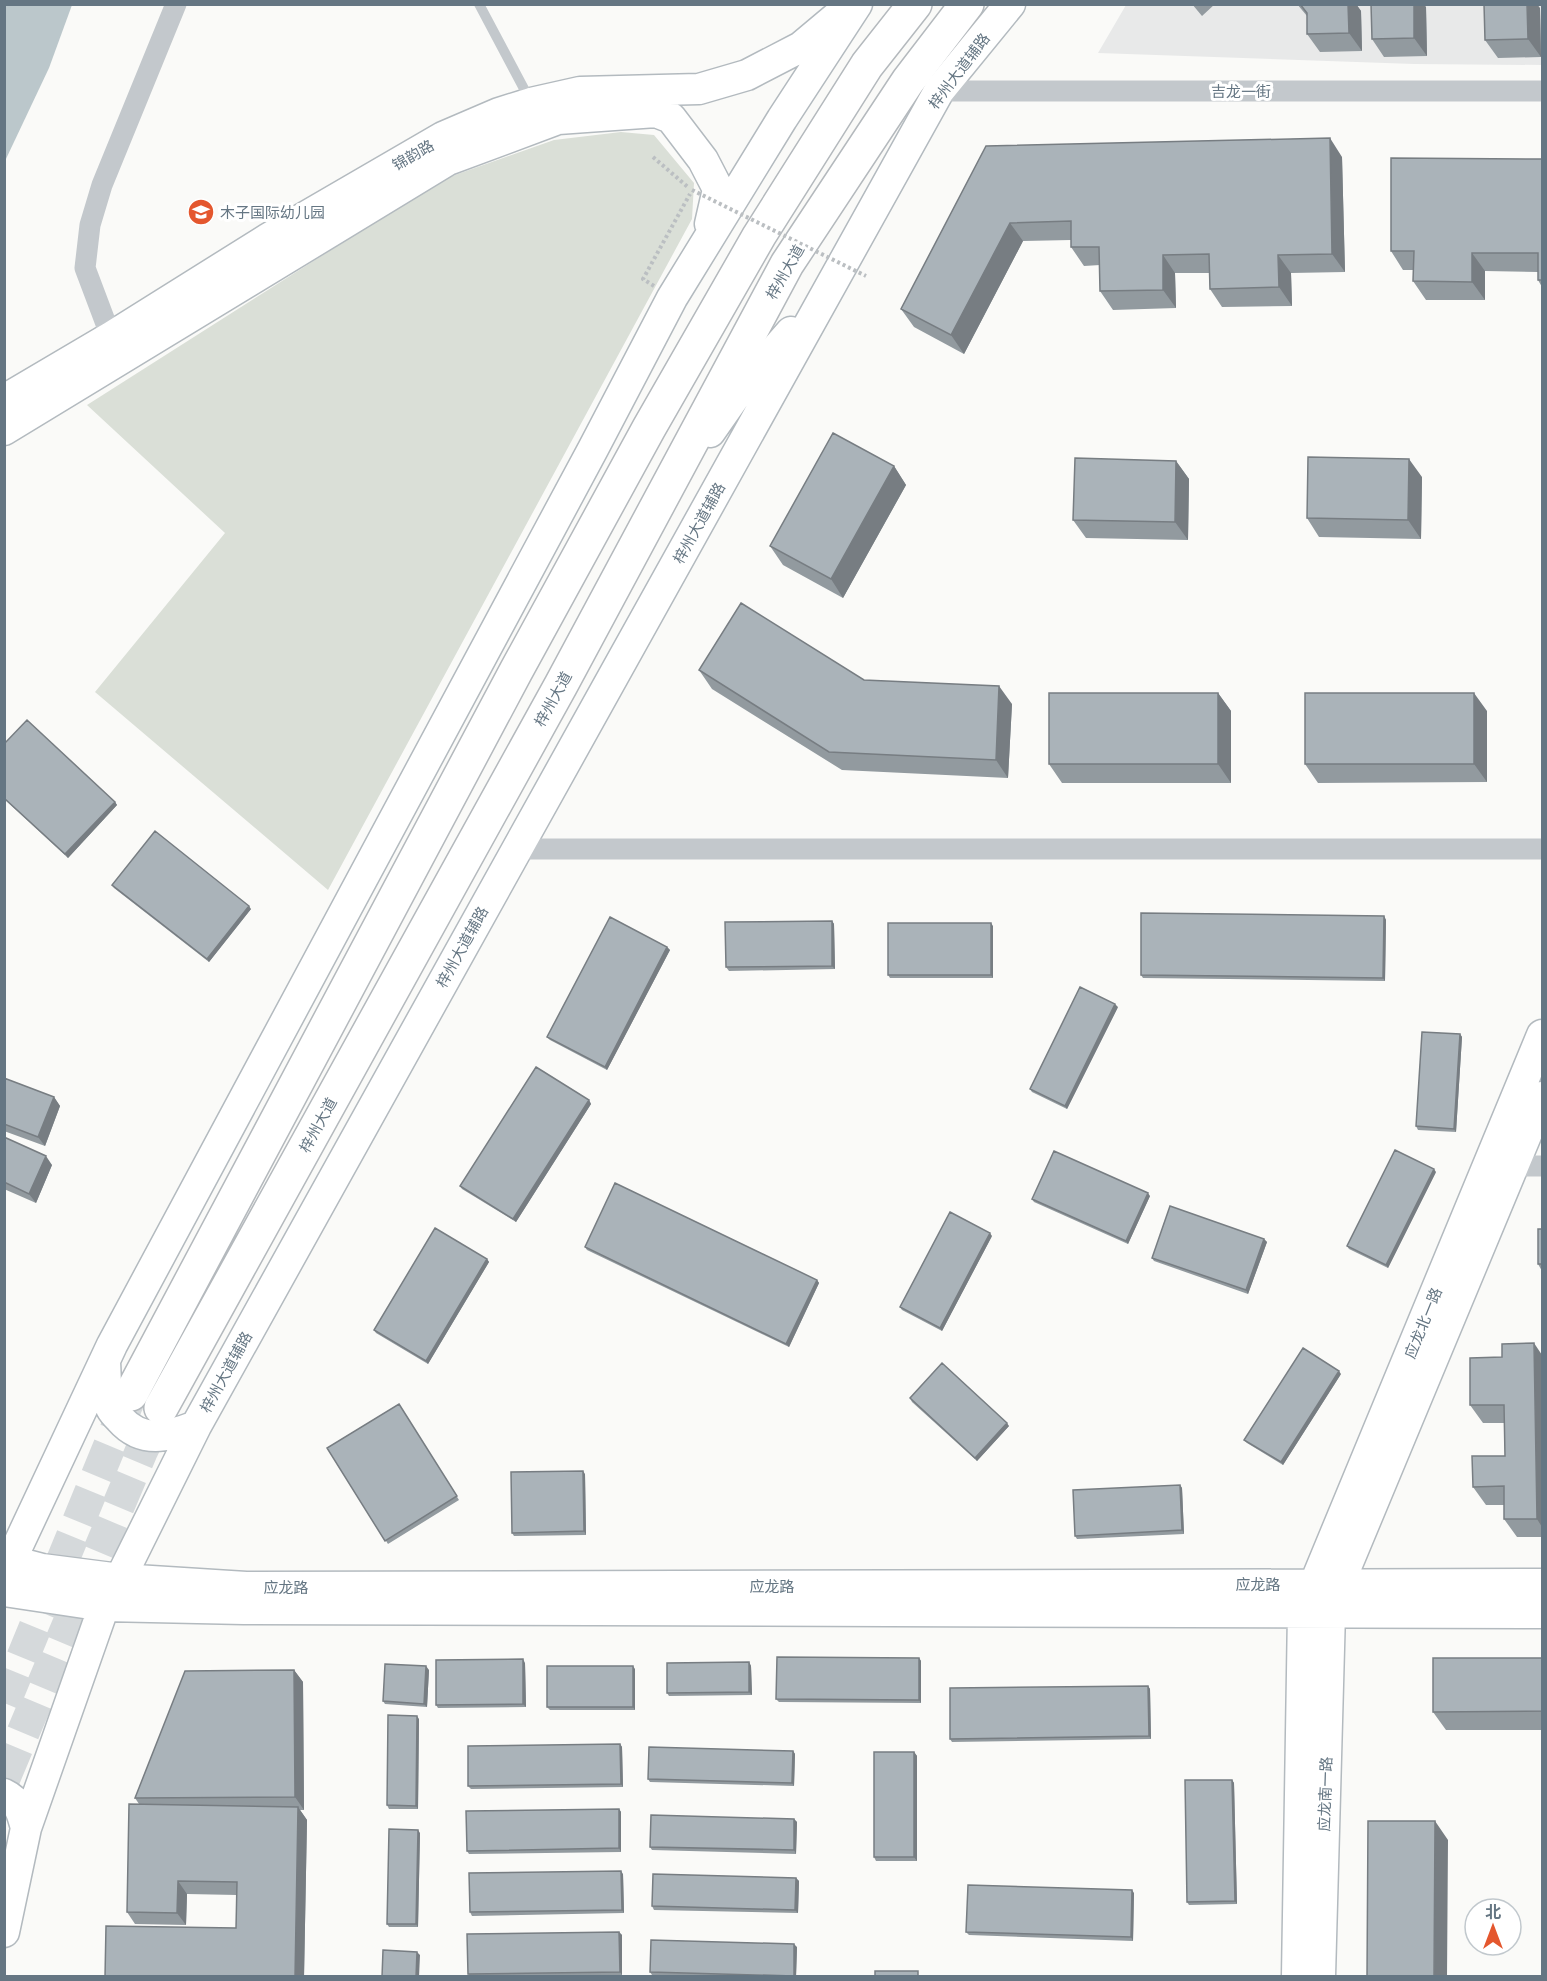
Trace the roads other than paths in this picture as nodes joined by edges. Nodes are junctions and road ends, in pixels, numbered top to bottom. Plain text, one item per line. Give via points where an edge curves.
1 (176, 4) edge
2 (479, 4) edge
3 (855, 4) edge
4 (915, 4) edge
5 (968, 4) edge
6 (1010, 4) edge
7 (939, 91) junction
8 (1542, 91) edge
9 (531, 103) junction
10 (706, 242) junction
11 (828, 291) junction
12 (658, 323) junction
13 (111, 337) junction
14 (4, 400) edge
15 (4, 430) edge
16 (654, 511) junction
17 (462, 772) junction
18 (516, 849) junction
19 (1542, 849) edge
20 (1542, 1035) edge
21 (1542, 1097) edge
22 (1528, 1166) edge
23 (105, 1362) junction
24 (131, 1394) tunnel mouth
25 (161, 1408) tunnel mouth
26 (196, 1426) junction
27 (7, 1565) edge
28 (120, 1579) junction
29 (1542, 1584) edge
30 (4, 1591) edge
31 (1322, 1598) junction
32 (104, 1606) junction
33 (1542, 1613) edge
34 (4, 1794) edge
35 (26, 1828) junction
36 (4, 1932) edge
37 (1297, 1977) edge
38 (1320, 1977) edge

1 - 13 street via 102,185 90,225 85,268
2 - 9 lane
3 - 9 street, 锦韵路 via 801,47 747,75 699,89 580,92
3 - 10 street
4 - 17 highway via 867,65 759,236 649,428
5 - 16 highway, 梓州大道 via 908,81 787,264
6 - 7 street, 梓州大道辅路
7 - 8 street, 吉龙一街
7 - 11 street, 梓州大道辅路
9 - 13 street, 锦韵路 via 443,137 269,238
10 - 12 street
10 - 15 street, 锦韵路 via 718,189 704,160 671,118 656,112 558,119 448,160
11 - 16 street via 738,392
11 - 18 street, 梓州大道辅路
12 - 17 street
12 - 23 street
13 - 14 street, 锦韵路
16 - 25 highway, 梓州大道
17 - 24 highway
18 - 19 street
18 - 26 street, 梓州大道辅路
20 - 31 street, 应龙北一路
21 - 22 street, 应龙北一路
22 - 31 street, 应龙北一路
23 - 26 street via 111,1409 127,1427 138,1434 157,1436
23 - 27 street
26 - 28 street, 梓州大道辅路
27 - 28 street, 应龙路
28 - 31 street, 应龙路 via 246,1587
28 - 32 street, 梓州大道辅路
29 - 31 street, 应龙路
30 - 32 street, 应龙路
31 - 32 street, 应龙路 via 256,1609
31 - 33 street, 应龙路
31 - 37 street, 应龙南一路
31 - 38 street, 应龙南一路
32 - 35 street, 梓州大道辅路
34 - 35 street via 13,1798 21,1810
35 - 36 street, 梓州大道辅路

